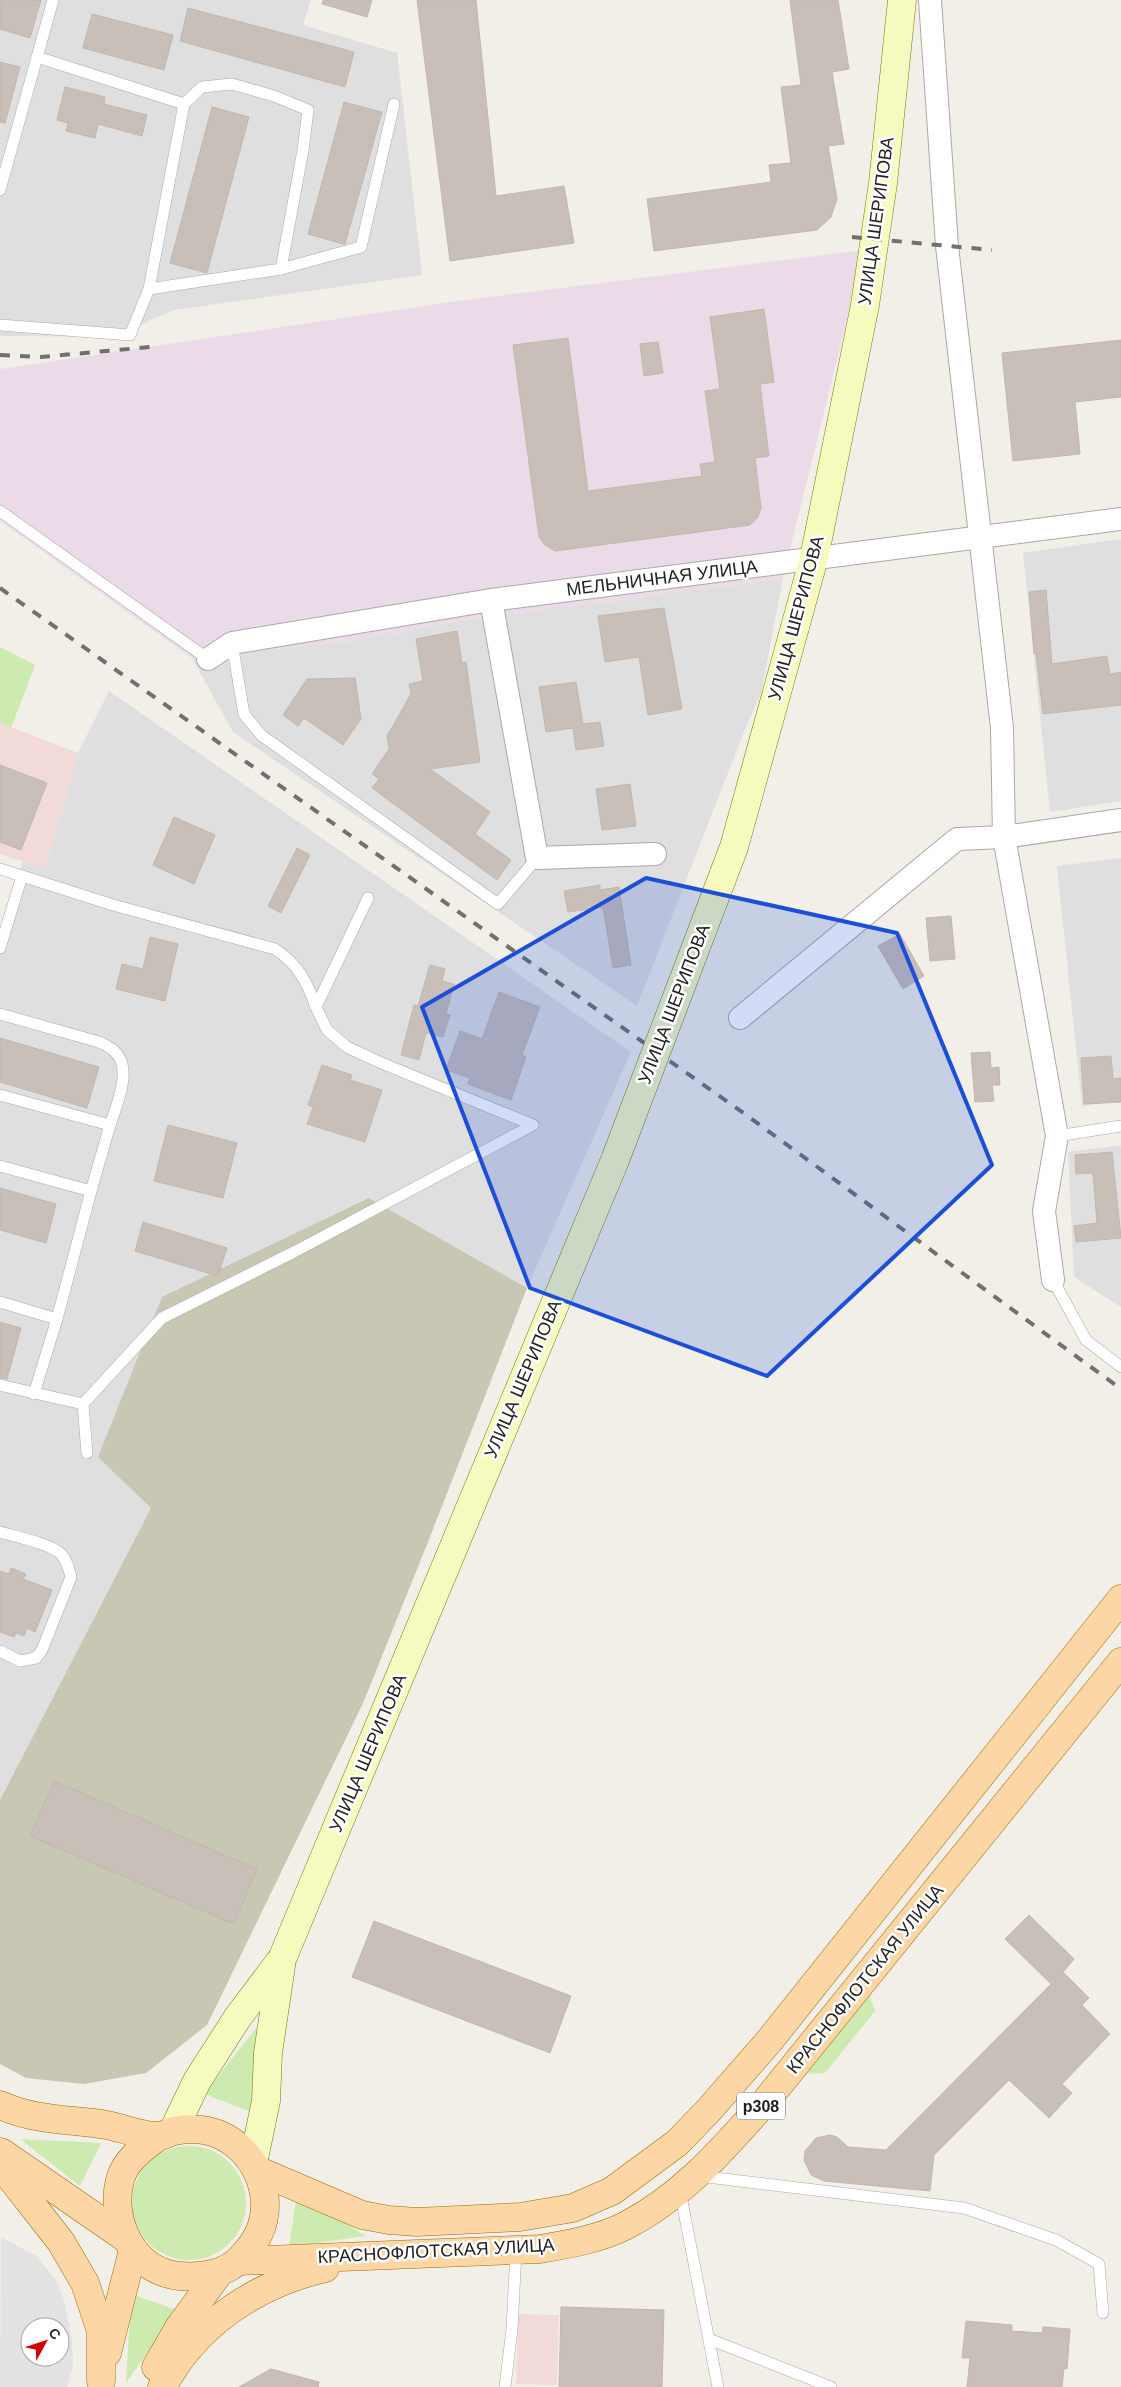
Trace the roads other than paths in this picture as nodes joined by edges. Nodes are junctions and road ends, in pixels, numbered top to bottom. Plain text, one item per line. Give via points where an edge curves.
1 (53, 0) edge
2 (902, 0) edge
3 (930, 0) edge
4 (37, 57) junction
5 (184, 104) junction
6 (394, 104) dead end
7 (0, 190) edge
8 (281, 269) junction
9 (149, 289) junction
10 (0, 325) edge
11 (0, 511) edge
12 (1121, 519) edge
13 (981, 538) junction
14 (814, 558) junction
15 (491, 600) junction
16 (232, 643) junction
17 (208, 659) joint
18 (1121, 820) edge
19 (1004, 837) junction
20 (655, 854) dead end
21 (536, 858) junction
22 (0, 869) edge
23 (22, 876) junction
24 (368, 898) dead end
25 (0, 948) edge
26 (316, 1008) junction
27 (0, 1014) edge
28 (740, 1018) dead end
29 (0, 1095) edge
30 (110, 1125) junction
31 (1121, 1126) edge
32 (1057, 1136) junction
33 (0, 1166) edge
34 (91, 1191) junction
35 (1053, 1280) joint
36 (0, 1302) edge
37 (57, 1318) junction
38 (1121, 1367) edge
39 (0, 1385) edge
40 (34, 1394) junction
41 (83, 1404) junction
42 (88, 1453) dead end
43 (0, 1532) edge
44 (1121, 1599) edge
45 (0, 1651) edge
46 (1121, 1662) edge
47 (282, 1959) junction
48 (0, 2105) edge
49 (166, 2133) junction
50 (0, 2151) edge
51 (0, 2164) edge
52 (255, 2166) junction
53 (688, 2183) junction
54 (128, 2244) junction
55 (516, 2251) junction
56 (383, 2256) junction
57 (229, 2267) junction
58 (1103, 2313) dead end
59 (709, 2340) junction
60 (100, 2384) edge
61 (148, 2387) edge
62 (162, 2387) edge
63 (505, 2387) edge
64 (718, 2387) edge
65 (831, 2387) edge

1 - 4 lane
2 - 14 main road, УЛИЦА ШЕРИПОВА via 877,238
3 - 13 street via 947,246
4 - 5 lane
4 - 7 lane
5 - 8 lane via 202,87 232,84 308,110
5 - 9 lane
6 - 8 lane via 361,247
8 - 9 lane
9 - 10 lane via 130,335
11 - 17 lane
12 - 13 street, МЕЛЬНИЧНАЯ УЛИЦА
13 - 14 street, МЕЛЬНИЧНАЯ УЛИЦА
13 - 19 street via 1002,728
14 - 15 street, МЕЛЬНИЧНАЯ УЛИЦА
14 - 47 main road, УЛИЦА ШЕРИПОВА, bridge via 734,846 615,1160
15 - 16 street, МЕЛЬНИЧНАЯ УЛИЦА
15 - 21 street
16 - 17 street, МЕЛЬНИЧНАЯ УЛИЦА
16 - 21 lane via 244,714 261,735 498,904
18 - 19 street
19 - 28 street via 957,839
19 - 32 street
20 - 21 street
22 - 23 lane
23 - 25 lane
23 - 26 lane via 113,905 275,949 290,959 305,979
24 - 26 lane
26 - 41 lane via 328,1030 347,1047 533,1124 294,1252 162,1318
27 - 30 lane via 99,1042 113,1050 121,1060 123,1072 122,1090
29 - 30 lane
30 - 34 lane
31 - 32 lane
32 - 35 street via 1044,1211
33 - 34 lane
34 - 37 lane
35 - 38 lane via 1086,1340
36 - 37 lane
37 - 40 lane
39 - 40 lane
40 - 41 lane
41 - 42 lane
43 - 45 lane via 61,1554 71,1577 36,1658 20,1661
44 - 52 main road via 751,2061 677,2143 612,2191 573,2208 520,2217 407,2222 362,2215
46 - 53 main road, КРАСНОФЛОТСКАЯ УЛИЦА / p308 via 765,2102
47 - 49 main road via 238,2017
47 - 52 main road via 268,2053 266,2102
48 - 49 main road via 55,2120
49 - 52 main road via 196,2129 218,2134 238,2146
49 - 54 main road via 136,2153 120,2179 116,2208
50 - 54 main road
51 - 60 main road via 61,2242 85,2283 101,2331
52 - 57 main road via 265,2194 264,2218 255,2242
53 - 55 main road, КРАСНОФЛОТСКАЯ УЛИЦА / p308 via 673,2197 624,2226 583,2241
53 - 58 lane via 954,2207 973,2212 1056,2240 1099,2264
53 - 59 lane
54 - 57 main road via 150,2266 172,2276 196,2278
54 - 60 main road
55 - 56 main road, КРАСНОФЛОТСКАЯ УЛИЦА / p308
55 - 63 lane
56 - 57 main road, КРАСНОФЛОТСКАЯ УЛИЦА / p308
56 - 62 main road via 304,2273 267,2287 226,2313 188,2348
57 - 61 main road via 180,2326
59 - 64 lane
59 - 65 lane

